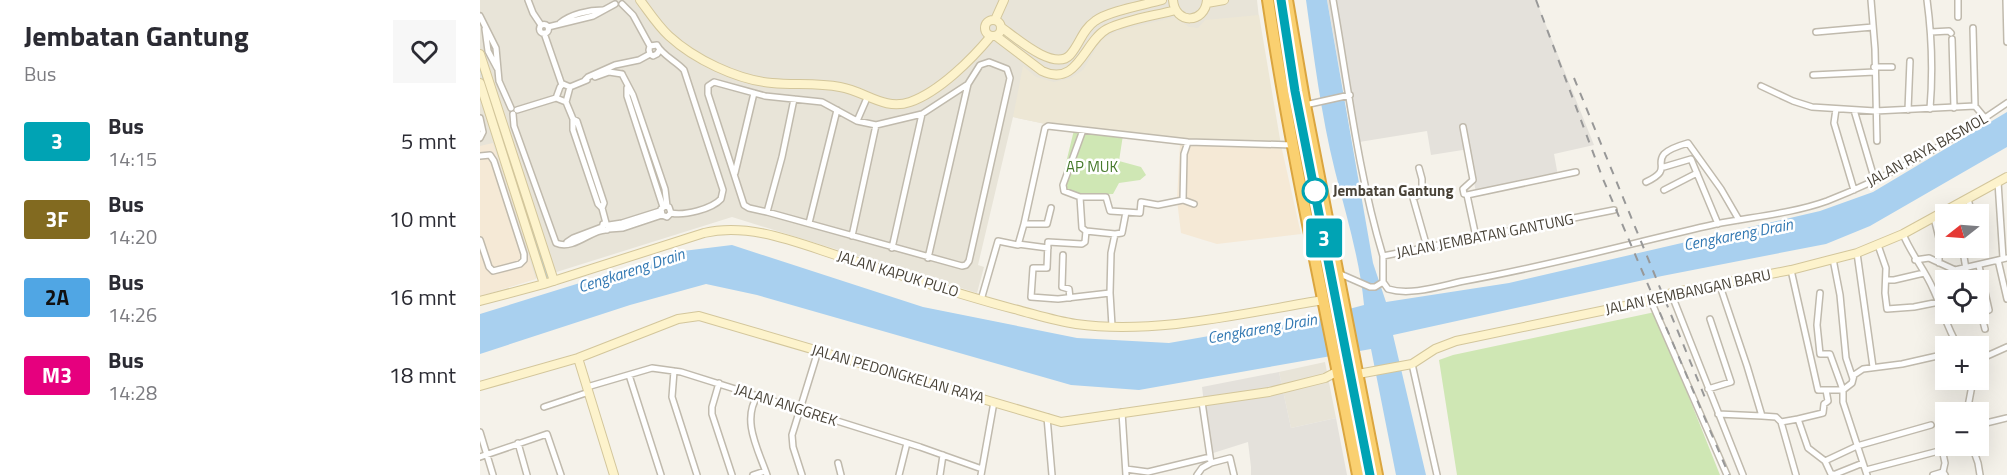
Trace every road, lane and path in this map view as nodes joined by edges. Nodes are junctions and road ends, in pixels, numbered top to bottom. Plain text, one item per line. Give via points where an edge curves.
1 (528, 0) edge
2 (640, 0) edge
3 (1004, 0) edge
4 (1162, 0) edge
5 (1173, 0) edge
6 (1224, 0) edge
7 (1268, 0) edge
8 (1287, 0) edge
9 (1333, 0) edge
10 (1870, 0) edge
11 (1927, 0) edge
12 (1958, 0) edge
13 (2006, 0) edge
14 (1207, 1) edge
15 (615, 2) edge
16 (623, 2) edge
17 (1176, 10) junction
18 (480, 16) edge
19 (1958, 17) dead end
20 (995, 20) junction
21 (545, 26) junction
22 (1001, 27) junction
23 (1873, 27) junction
24 (1973, 28) dead end
25 (1816, 32) dead end
26 (1931, 32) junction
27 (991, 35) junction
28 (669, 36) junction
29 (2007, 42) edge
30 (651, 46) junction
31 (659, 49) junction
32 (480, 54) edge
33 (650, 54) junction
34 (1910, 61) dead end
35 (630, 63) junction
36 (1892, 67) dead end
37 (1875, 70) junction
38 (622, 74) junction
39 (1814, 75) dead end
40 (585, 80) junction
41 (480, 83) edge
42 (968, 84) junction
43 (562, 85) junction
44 (1761, 86) dead end
45 (570, 87) junction
46 (754, 93) junction
47 (1348, 96) junction
48 (556, 98) junction
49 (867, 98) junction
50 (794, 99) junction
51 (566, 102) junction
52 (2007, 103) edge
53 (1310, 104) junction
54 (1975, 106) junction
55 (1954, 108) junction
56 (1836, 109) junction
57 (1930, 109) junction
58 (837, 110) junction
59 (1854, 110) junction
60 (1908, 110) junction
61 (514, 111) junction
62 (1875, 111) junction
63 (922, 114) junction
64 (480, 118) edge
65 (1985, 118) junction
66 (857, 121) junction
67 (876, 124) junction
68 (1463, 127) dead end
69 (1083, 130) junction
70 (480, 138) edge
71 (1877, 141) dead end
72 (1188, 142) junction
73 (1293, 145) junction
74 (480, 156) edge
75 (1664, 167) dead end
76 (1419, 168) dead end
77 (1576, 172) dead end
78 (1697, 173) junction
79 (735, 176) junction
80 (2007, 177) edge
81 (1875, 181) junction
82 (1646, 182) dead end
83 (1998, 182) junction
84 (1664, 190) dead end
85 (1854, 190) junction
86 (1467, 195) junction
87 (1080, 197) junction
88 (1968, 199) junction
89 (1184, 200) junction
90 (529, 202) junction
91 (1194, 204) dead end
92 (1969, 204) edge
93 (519, 205) junction
94 (1051, 208) dead end
95 (509, 209) junction
96 (663, 210) junction
97 (1614, 210) dead end
98 (767, 212) junction
99 (1126, 212) junction
100 (671, 213) junction
101 (1934, 218) junction
102 (1739, 220) junction
103 (809, 223) junction
104 (1024, 224) junction
105 (1718, 224) junction
106 (606, 227) junction
107 (1086, 231) junction
108 (1115, 234) junction
109 (1903, 234) junction
110 (852, 236) junction
111 (1476, 237) junction
112 (480, 240) edge
113 (1018, 244) junction
114 (1878, 245) junction
115 (1427, 247) junction
116 (892, 248) junction
117 (1048, 248) junction
118 (1857, 254) junction
119 (1063, 255) dead end
120 (1383, 256) junction
121 (928, 258) junction
122 (1964, 258) edge
123 (2003, 259) edge
124 (1833, 260) junction
125 (1916, 260) junction
126 (1938, 263) junction
127 (1979, 266) junction
128 (1966, 268) junction
129 (1791, 270) junction
130 (1338, 273) junction
131 (1924, 273) junction
132 (1886, 279) junction
133 (554, 281) junction
134 (1382, 283) junction
135 (1719, 283) junction
136 (544, 284) junction
137 (1110, 293) junction
138 (1671, 293) junction
139 (1820, 293) dead end
140 (1935, 294) edge
141 (1070, 298) junction
142 (2007, 299) edge
143 (981, 300) junction
144 (1323, 300) junction
145 (480, 301) edge
146 (1651, 301) junction
147 (1935, 303) edge
148 (1710, 320) dead end
149 (1112, 326) junction
150 (1984, 329) dead end
151 (2007, 347) edge
152 (818, 351) junction
153 (1989, 355) edge
154 (1935, 356) edge
155 (578, 358) junction
156 (1409, 365) junction
157 (1873, 367) junction
158 (1357, 369) junction
159 (674, 371) junction
160 (1338, 373) junction
161 (629, 375) junction
162 (1853, 379) junction
163 (719, 383) junction
164 (480, 386) edge
165 (1708, 389) junction
166 (588, 390) junction
167 (1826, 390) junction
168 (1843, 390) junction
169 (758, 395) junction
170 (994, 402) junction
171 (1202, 402) junction
172 (544, 407) dead end
173 (799, 409) junction
174 (1122, 412) junction
175 (1718, 414) junction
176 (1762, 416) junction
177 (1047, 417) junction
178 (2007, 418) edge
179 (1798, 419) junction
180 (1781, 422) junction
181 (1989, 422) edge
182 (1931, 425) dead end
183 (480, 432) edge
184 (518, 443) junction
185 (907, 443) junction
186 (1857, 446) junction
187 (1935, 451) edge
188 (487, 455) junction
189 (943, 455) junction
190 (1943, 456) edge
191 (1976, 456) edge
192 (480, 457) edge
193 (1210, 460) junction
194 (1825, 460) junction
195 (838, 463) dead end
196 (1863, 463) junction
197 (981, 472) edge
198 (1126, 472) edge
199 (766, 473) edge
200 (1867, 473) edge
201 (1944, 473) edge
202 (1833, 474) edge
203 (493, 475) edge
204 (527, 475) edge
205 (561, 475) edge
206 (614, 475) edge
207 (661, 475) edge
208 (697, 475) edge
209 (732, 475) edge
210 (753, 475) edge
211 (802, 475) edge
212 (842, 475) edge
213 (899, 475) edge
214 (940, 475) edge
215 (1052, 475) edge
216 (1197, 475) edge
217 (1234, 475) edge
218 (1358, 475) edge
219 (1377, 475) edge
220 (1437, 475) edge
221 (1727, 475) edge
222 (1743, 475) edge
223 (1796, 475) edge
224 (1933, 475) edge
225 (1980, 475) edge

1 - 21 street
2 - 28 main road
3 - 20 main road
4 - 22 main road via 1097,18 1071,54 1055,60 1044,57
5 - 17 main road
6 - 14 main road
7 - 73 highway
8 - 53 highway
9 - 47 street
10 - 23 street
11 - 26 street
12 - 19 street
13 - 29 street
14 - 17 main road via 1203,12 1193,18 1183,17
15 - 16 street
15 - 21 street via 603,10
16 - 30 street
17 - 27 main road via 1108,28 1074,68 1051,74
18 - 61 street via 496,48 501,88
20 - 22 main road
20 - 27 main road via 987,23
21 - 43 street via 540,30
22 - 27 main road via 1000,32
23 - 25 street
23 - 37 street
24 - 54 street
26 - 55 street via 1949,30 1952,36
26 - 57 street
27 - 49 main road via 964,65 910,102 897,105
28 - 31 street
28 - 49 main road via 733,74 770,83 838,86
30 - 31 street
30 - 33 street
31 - 33 street via 656,55
31 - 100 street via 684,70 723,190 722,199 716,204 683,215
32 - 90 main road
33 - 35 street
34 - 60 street
35 - 38 street
35 - 40 street via 615,64
36 - 37 street
37 - 39 street
37 - 62 street
38 - 40 street via 609,72
38 - 96 street
40 - 45 street
41 - 93 main road
42 - 63 street
42 - 121 street
42 - 121 street via 986,62 1004,68 1010,75 969,261 962,266
43 - 45 street
43 - 48 street
44 - 56 street via 1801,104
45 - 51 street
46 - 50 street
46 - 79 street
46 - 79 street via 714,82 708,86
47 - 53 street
47 - 120 street
48 - 51 street
48 - 61 street
49 - 66 street
50 - 58 street via 822,102
50 - 98 street
51 - 106 street
52 - 65 street, JALAN RAYA BASMOL
53 - 130 highway
54 - 55 street
54 - 65 street
55 - 57 street
56 - 59 street
56 - 85 street via 1834,123
57 - 60 street
58 - 66 street
58 - 103 street
59 - 62 street
59 - 81 street
60 - 62 street
61 - 106 street via 514,126 555,240 566,243
62 - 71 street
63 - 67 street
63 - 116 street
64 - 70 street
65 - 81 street, JALAN RAYA BASMOL
66 - 67 street
67 - 110 street
68 - 86 street via 1473,180 1463,189
69 - 72 street
69 - 87 street via 1063,185 1064,191
69 - 104 street via 1045,128
72 - 73 street
72 - 89 street via 1184,154
73 - 144 highway
74 - 95 street via 487,154 492,158
75 - 78 street via 1690,158
76 - 115 street via 1422,193 1413,198
77 - 86 street
78 - 84 street
78 - 105 street
79 - 98 street via 746,207
80 - 83 main road, JALAN KEMBANGAN BARU
81 - 85 street, JALAN RAYA BASMOL
82 - 102 street via 1657,177 1665,154 1688,143
83 - 88 main road, JALAN KEMBANGAN BARU
83 - 123 street
85 - 102 street, JALAN RAYA BASMOL via 1816,205
86 - 111 street
87 - 99 street via 1106,197 1110,211
87 - 107 street via 1082,228
88 - 92 street
88 - 101 main road, JALAN KEMBANGAN BARU
89 - 91 street
89 - 99 street via 1158,205 1141,202 1140,213
90 - 93 street
90 - 133 main road
93 - 95 street
93 - 136 main road
94 - 104 street via 1047,224
95 - 112 street via 524,254 522,262 492,270
96 - 100 street via 670,209
96 - 100 street via 667,217
96 - 106 street via 632,226
97 - 111 street, JALAN JEMBATAN GANTUNG
98 - 103 street
99 - 108 street via 1122,233
101 - 109 main road, JALAN KEMBANGAN BARU
101 - 126 street via 1939,238
102 - 105 street, JALAN RAYA BASMOL
103 - 110 street
104 - 113 street
105 - 134 street, JALAN RAYA BASMOL via 1495,276 1399,292
107 - 108 street
107 - 117 street via 1083,244 1048,242
108 - 137 street
109 - 114 main road, JALAN KEMBANGAN BARU
109 - 125 street
110 - 116 street
111 - 115 street, JALAN JEMBATAN GANTUNG
113 - 117 street
113 - 143 street via 998,241
114 - 118 main road, JALAN KEMBANGAN BARU
114 - 132 street
115 - 120 street, JALAN JEMBATAN GANTUNG
116 - 121 street
117 - 141 street via 1047,268 1033,268 1031,297
118 - 124 main road, JALAN KEMBANGAN BARU
118 - 157 street
119 - 141 street via 1062,287 1070,288
120 - 134 street, JALAN JEMBATAN GANTUNG
122 - 128 street
123 - 127 street
123 - 142 street
124 - 129 main road, JALAN KEMBANGAN BARU
124 - 162 street via 1846,358
125 - 126 street via 1929,258
125 - 131 street
126 - 128 street via 1952,270
127 - 128 street
127 - 150 street via 1989,310 1981,314
129 - 135 main road, JALAN KEMBANGAN BARU
129 - 167 street via 1818,390
130 - 134 street via 1370,287
130 - 158 highway
131 - 132 street
131 - 140 street
132 - 147 street via 1887,309
133 - 136 main road, JALAN KAPUK PULO
133 - 143 main road, JALAN KAPUK PULO via 704,233 739,229
135 - 138 main road, JALAN KEMBANGAN BARU
135 - 176 street
136 - 145 main road, JALAN KAPUK PULO
137 - 141 street
137 - 149 street
138 - 146 main road, JALAN KEMBANGAN BARU
138 - 165 street
139 - 168 street via 1820,354 1830,354
143 - 149 main road, JALAN KAPUK PULO via 1076,324
144 - 149 main road, JALAN KAPUK PULO via 1171,324
144 - 160 highway
146 - 156 main road, JALAN KEMBANGAN BARU via 1456,341
146 - 221 street
148 - 165 street via 1731,382
151 - 153 street
152 - 155 main road, JALAN PEDONGKELAN RAYA via 693,316
152 - 170 main road, JALAN PEDONGKELAN RAYA
152 - 173 street
154 - 157 street
155 - 164 main road, JALAN PEDONGKELAN RAYA
155 - 166 main road
156 - 158 main road, JALAN KEMBANGAN BARU via 1370,372
156 - 220 street
157 - 162 street via 1857,372
158 - 219 highway
159 - 161 street, JALAN ANGGREK via 652,368
159 - 163 street, JALAN ANGGREK
159 - 208 street via 672,397
160 - 171 main road, JALAN PEDONGKELAN RAYA via 1269,392
160 - 218 highway
161 - 166 street, JALAN ANGGREK
161 - 207 street
162 - 168 street
163 - 169 street, JALAN ANGGREK
163 - 209 street via 712,414
165 - 175 street
166 - 172 street, JALAN ANGGREK
166 - 206 main road
167 - 168 street
167 - 179 street via 1828,401 1823,413
168 - 186 street
169 - 173 street, JALAN ANGGREK
169 - 199 street via 750,421
170 - 177 main road, JALAN PEDONGKELAN RAYA
170 - 197 street
171 - 174 main road, JALAN PEDONGKELAN RAYA
171 - 193 street
173 - 185 street, JALAN ANGGREK
173 - 211 street via 792,441
174 - 177 main road, JALAN PEDONGKELAN RAYA via 1070,422
174 - 198 street
175 - 176 street
175 - 222 street
176 - 180 street via 1776,417
177 - 215 street
178 - 181 street
179 - 180 street
179 - 194 street via 1808,448
180 - 223 street
182 - 186 street
183 - 188 street
184 - 188 street
184 - 204 street
184 - 205 street via 547,434
185 - 189 street, JALAN ANGGREK
185 - 213 street
186 - 194 street
186 - 196 street
187 - 200 street
188 - 192 street
188 - 203 street
189 - 197 street, JALAN ANGGREK
189 - 214 street
190 - 201 street
191 - 225 street
193 - 198 street
193 - 216 street
193 - 217 street via 1230,458
194 - 202 street
195 - 212 street
196 - 200 street
196 - 202 street
199 - 210 street
201 - 224 street

